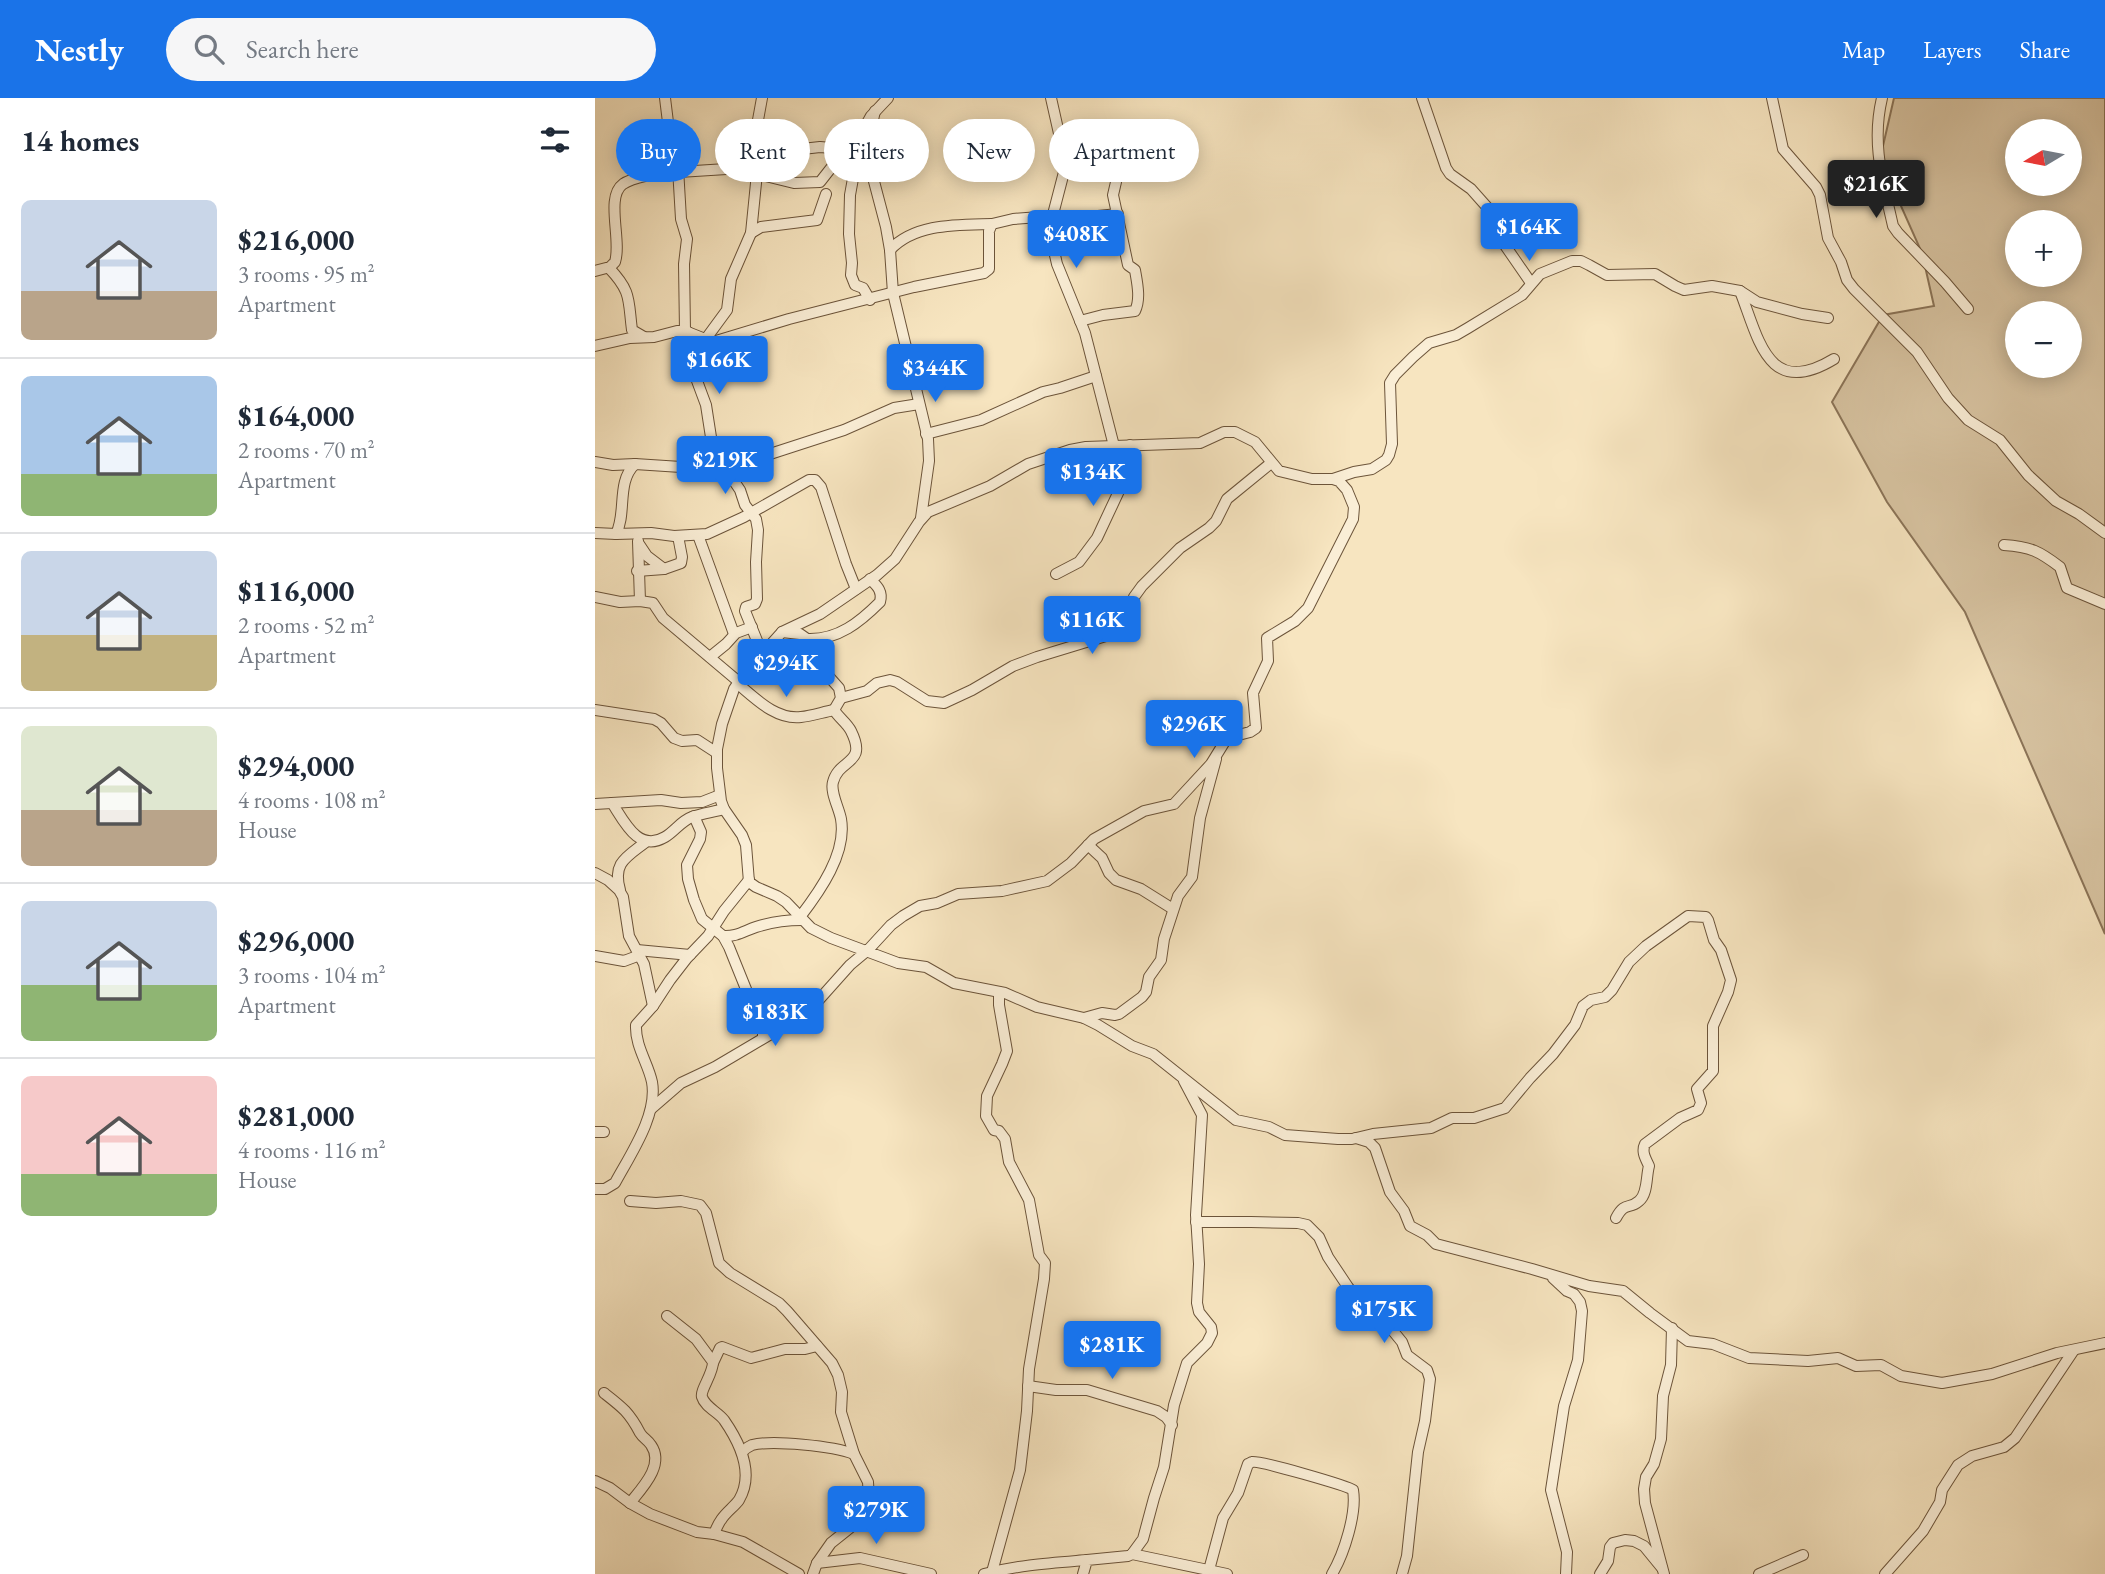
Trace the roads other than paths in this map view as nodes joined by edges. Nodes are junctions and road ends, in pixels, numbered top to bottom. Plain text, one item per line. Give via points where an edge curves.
1 (665, 98) edge
2 (762, 98) edge
3 (888, 98) edge
4 (1052, 98) edge
5 (1422, 98) edge
6 (1772, 98) edge
7 (1882, 98) edge
8 (876, 111) junction
9 (668, 119) edge
10 (758, 119) edge
11 (871, 119) edge
12 (1056, 119) edge
13 (824, 178) edge
14 (627, 182) edge
15 (679, 182) edge
16 (757, 182) edge
17 (787, 182) edge
18 (852, 182) edge
19 (1062, 182) edge
20 (1114, 182) edge
21 (826, 194) dead end
22 (1118, 214) junction
23 (1053, 216) junction
24 (992, 224) junction
25 (751, 233) junction
26 (890, 250) junction
27 (609, 268) junction
28 (595, 271) edge
29 (1531, 283) junction
30 (1740, 291) junction
31 (893, 293) junction
32 (870, 300) junction
33 (1968, 309) dead end
34 (1828, 318) dead end
35 (1080, 321) junction
36 (687, 331) junction
37 (645, 337) junction
38 (705, 340) junction
39 (595, 346) edge
40 (1834, 359) dead end
41 (1096, 376) junction
42 (919, 404) junction
43 (926, 433) junction
44 (1130, 445) junction
45 (1114, 446) junction
46 (595, 462) edge
47 (718, 463) junction
48 (1271, 463) junction
49 (635, 464) junction
50 (1333, 479) junction
51 (752, 513) junction
52 (921, 518) junction
53 (595, 533) edge
54 (2105, 533) edge
55 (616, 534) junction
56 (629, 534) junction
57 (698, 535) junction
58 (678, 536) junction
59 (638, 541) junction
60 (2004, 545) dead end
61 (664, 569) junction
62 (637, 571) junction
63 (1056, 574) dead end
64 (870, 579) junction
65 (856, 589) junction
66 (595, 597) edge
67 (640, 601) junction
68 (2105, 604) edge
69 (752, 627) junction
70 (782, 632) junction
71 (734, 634) junction
72 (808, 639) junction
73 (762, 653) junction
74 (710, 657) junction
75 (739, 683) junction
76 (841, 698) junction
77 (595, 710) edge
78 (834, 710) junction
79 (717, 753) junction
80 (1218, 753) junction
81 (720, 795) junction
82 (612, 803) junction
83 (595, 804) edge
84 (725, 809) junction
85 (694, 816) junction
86 (647, 841) junction
87 (1088, 845) junction
88 (595, 873) edge
89 (749, 880) junction
90 (621, 893) junction
91 (1173, 909) junction
92 (801, 919) junction
93 (713, 928) junction
94 (723, 936) junction
95 (867, 950) junction
96 (639, 953) junction
97 (690, 955) junction
98 (595, 956) edge
99 (999, 992) junction
100 (653, 1006) junction
101 (1084, 1018) junction
102 (763, 1037) junction
103 (1183, 1077) junction
104 (651, 1109) junction
105 (1356, 1138) junction
106 (595, 1189) edge
107 (630, 1201) dead end
108 (1616, 1219) dead end
109 (1196, 1222) junction
110 (1552, 1276) junction
111 (667, 1316) dead end
112 (1672, 1328) junction
113 (2105, 1343) edge
114 (817, 1346) junction
115 (2074, 1350) junction
116 (713, 1363) junction
117 (1028, 1386) junction
118 (604, 1393) dead end
119 (1172, 1425) junction
120 (742, 1452) junction
121 (854, 1454) junction
122 (595, 1481) edge
123 (630, 1503) junction
124 (714, 1534) junction
125 (1132, 1553) junction
126 (1803, 1555) dead end
127 (1087, 1560) junction
128 (817, 1563) junction
129 (1209, 1570) junction
130 (1663, 1571) edge
131 (925, 1573) edge
132 (988, 1573) edge
133 (799, 1574) edge
134 (813, 1574) edge
135 (1083, 1574) edge
136 (1227, 1574) edge
137 (1332, 1574) edge
138 (1402, 1574) edge
139 (1566, 1574) edge
140 (1600, 1574) edge
141 (1759, 1574) edge
142 (1885, 1574) edge

1 - 9 street
2 - 10 street
3 - 8 street
4 - 12 street
5 - 29 street via 1446,168 1487,207 1493,229
6 - 54 street via 1783,149 1820,195 1828,238 1847,280 1917,352 1968,420 1995,435 2056,501
7 - 33 street via 1877,151 1893,226
8 - 11 street
8 - 26 street via 866,151
13 - 17 street via 820,183
14 - 27 street via 615,193 617,257
15 - 36 street via 687,239
16 - 25 street
18 - 32 street via 852,282 863,288
19 - 23 street
20 - 22 street
21 - 25 street via 817,220 761,227
22 - 23 street
22 - 35 street via 1128,265 1135,271 1137,309
23 - 24 street
23 - 35 street via 1057,264
24 - 26 street via 916,232
24 - 31 street via 987,272
25 - 38 street via 731,279 727,310
26 - 31 street
27 - 28 street
27 - 37 street via 630,300 632,330
29 - 30 street via 1540,274 1581,261 1607,275 1655,274 1684,290 1712,286
29 - 50 street via 1522,295 1456,335 1429,343 1413,357 1389,386 1392,444 1386,460 1372,469
30 - 34 street via 1757,302
30 - 40 street via 1764,354 1774,365 1807,372
31 - 32 street
31 - 42 street
32 - 38 street via 716,341
35 - 41 street
36 - 37 street
36 - 38 street
36 - 47 street via 690,362 706,405
37 - 39 street
41 - 43 street via 1043,392 981,420
41 - 45 street
42 - 43 street
42 - 47 street via 894,408 786,450
43 - 52 street via 929,461
44 - 45 street
44 - 48 street via 1200,443 1232,432 1255,442
44 - 63 street via 1119,491 1097,538 1079,562
45 - 52 street via 1075,449 1042,459
46 - 49 street
47 - 49 street via 681,467
47 - 51 street
48 - 50 street via 1279,471 1312,480
48 - 76 street via 1227,499 1216,521 1142,586 1119,632 1013,666 944,703 927,701 890,680
49 - 55 street via 626,479
50 - 80 street via 1347,490 1355,507 1353,519 1308,608 1267,638 1268,661 1253,693 1256,728 1230,736
51 - 57 street
51 - 65 street via 815,480
51 - 69 street via 758,530 757,599 745,611
52 - 64 street via 900,554
53 - 55 street
55 - 56 street
56 - 58 street
56 - 59 street
57 - 58 street
57 - 71 street
58 - 61 street via 682,561
59 - 61 street via 647,556
59 - 62 street
60 - 68 street via 2035,550 2060,567 2070,590
61 - 62 street
62 - 67 street
64 - 65 street
64 - 72 street via 881,598 865,618 840,633
65 - 70 street via 820,614
66 - 67 street
67 - 74 street via 653,603 663,618
69 - 71 street
69 - 73 street
70 - 72 street
70 - 73 street
71 - 74 street
72 - 76 street
73 - 75 street
74 - 75 street
75 - 78 street via 781,714 799,717
75 - 79 street via 722,724
76 - 78 street
77 - 79 street via 655,719 674,738 697,740
78 - 92 street via 851,731 856,756 832,784 841,820 837,857
79 - 81 street
80 - 87 street via 1174,804 1141,813
80 - 91 street via 1200,818 1192,877
81 - 82 street via 702,802
81 - 84 street
82 - 83 street
82 - 86 street via 635,835
84 - 85 street
84 - 89 street via 746,845
85 - 86 street via 665,837
85 - 93 street via 701,834 687,865 688,879 702,919
86 - 90 street via 619,867
87 - 91 street via 1117,880
87 - 95 street via 1047,881 920,906 891,925
88 - 90 street
89 - 92 street via 786,902
89 - 93 street
90 - 96 street via 629,936
91 - 101 street via 1161,960 1142,997 1119,1014
92 - 94 street
92 - 95 street via 825,935
93 - 94 street
93 - 97 street
94 - 102 street via 763,1018
95 - 99 street via 898,963 926,967 954,983
95 - 102 street via 808,1012
96 - 97 street
96 - 98 street via 624,961
96 - 100 street
97 - 100 street
99 - 101 street
99 - 117 street via 1007,1051 987,1096 986,1116 1003,1135 1009,1162 1030,1200 1039,1255 1045,1262
100 - 104 street via 636,1027 652,1081
101 - 103 street via 1153,1054
102 - 104 street via 681,1083
103 - 105 street via 1242,1122 1292,1136
103 - 109 street via 1202,1115
104 - 106 street via 615,1183
105 - 108 street via 1431,1128 1452,1118 1474,1118 1504,1108 1553,1054 1583,1006 1605,997 1646,946 1688,916 1703,916 1731,980 1713,1026 1713,1071 1697,1089 1701,1102 1697,1110 1643,1147 1649,1166 1643,1196 1623,1208
105 - 110 street via 1375,1148 1392,1197 1415,1231 1439,1246
107 - 114 street via 700,1205 719,1263 779,1303
109 - 119 street via 1198,1309 1212,1333 1187,1363
109 - 138 street via 1307,1225 1367,1311 1393,1331 1407,1355 1427,1370 1426,1421
110 - 112 street via 1623,1291
110 - 139 street via 1580,1302 1583,1323 1551,1490 1567,1552
111 - 116 street via 696,1339
112 - 115 street via 1688,1341 1713,1344 1749,1358 1838,1358 1856,1366 1881,1365 1901,1376 1943,1383
112 - 130 street via 1661,1439 1644,1489
113 - 115 street
114 - 116 street via 751,1358 722,1347
114 - 121 street via 838,1375 841,1412
115 - 142 street via 2015,1438 1958,1465 1923,1531
116 - 120 street via 702,1397 722,1417
117 - 119 street via 1095,1392 1157,1411
117 - 132 street via 1020,1470
118 - 123 street via 629,1413 655,1456 652,1474
119 - 125 street via 1143,1539
120 - 121 street via 753,1445 794,1445
120 - 124 street via 745,1489
121 - 128 street via 868,1482 869,1499 856,1523 836,1538
122 - 123 street
123 - 124 street via 697,1532
124 - 133 street via 743,1542
125 - 127 street
125 - 129 street
126 - 141 street
127 - 132 street via 1044,1562
127 - 135 street
128 - 131 street via 860,1558
128 - 134 street
129 - 136 street
129 - 137 street via 1223,1518 1252,1462 1353,1490 1353,1511
130 - 140 street via 1644,1546 1625,1540 1610,1547

